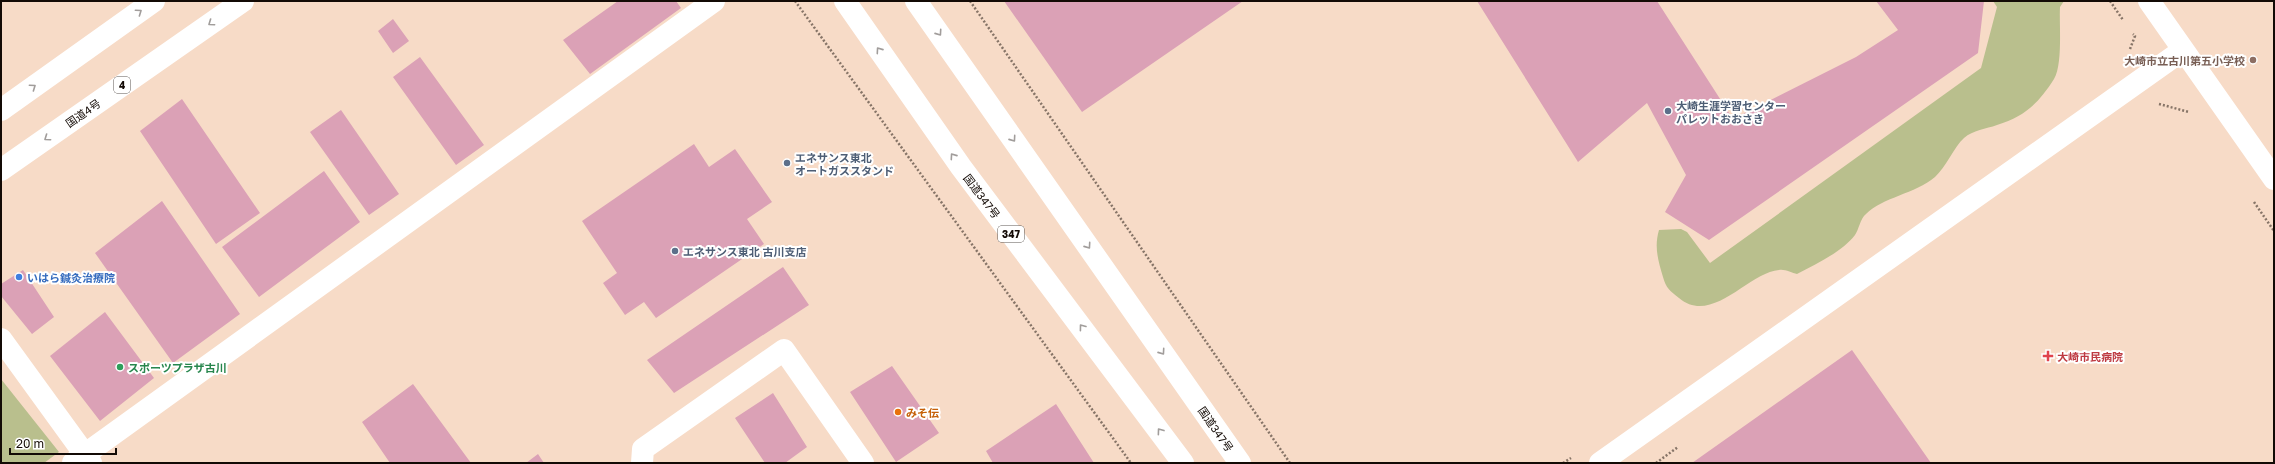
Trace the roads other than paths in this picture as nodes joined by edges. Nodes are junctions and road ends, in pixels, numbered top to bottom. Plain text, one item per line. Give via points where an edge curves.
1 (154, 1) edge
2 (243, 1) edge
3 (714, 1) edge
4 (845, 1) edge
5 (916, 1) edge
6 (2149, 1) edge
7 (2183, 50) junction
8 (1, 110) edge
9 (1, 170) edge
10 (2274, 179) edge
11 (1, 339) edge
12 (83, 460) edge
13 (642, 463) edge
14 (863, 463) edge
15 (1183, 463) edge
16 (1240, 463) edge
17 (1600, 463) edge

8 -> 1 main road
2 -> 9 main road, 国道4号 / 4
3 - 12 main road
15 -> 4 main road, 国道347号 / 347 via 961,167
5 -> 16 main road, 国道347号
6 - 7 main road
7 - 10 main road
7 - 17 main road
11 - 12 main road
13 - 14 main road via 643,449 784,350

